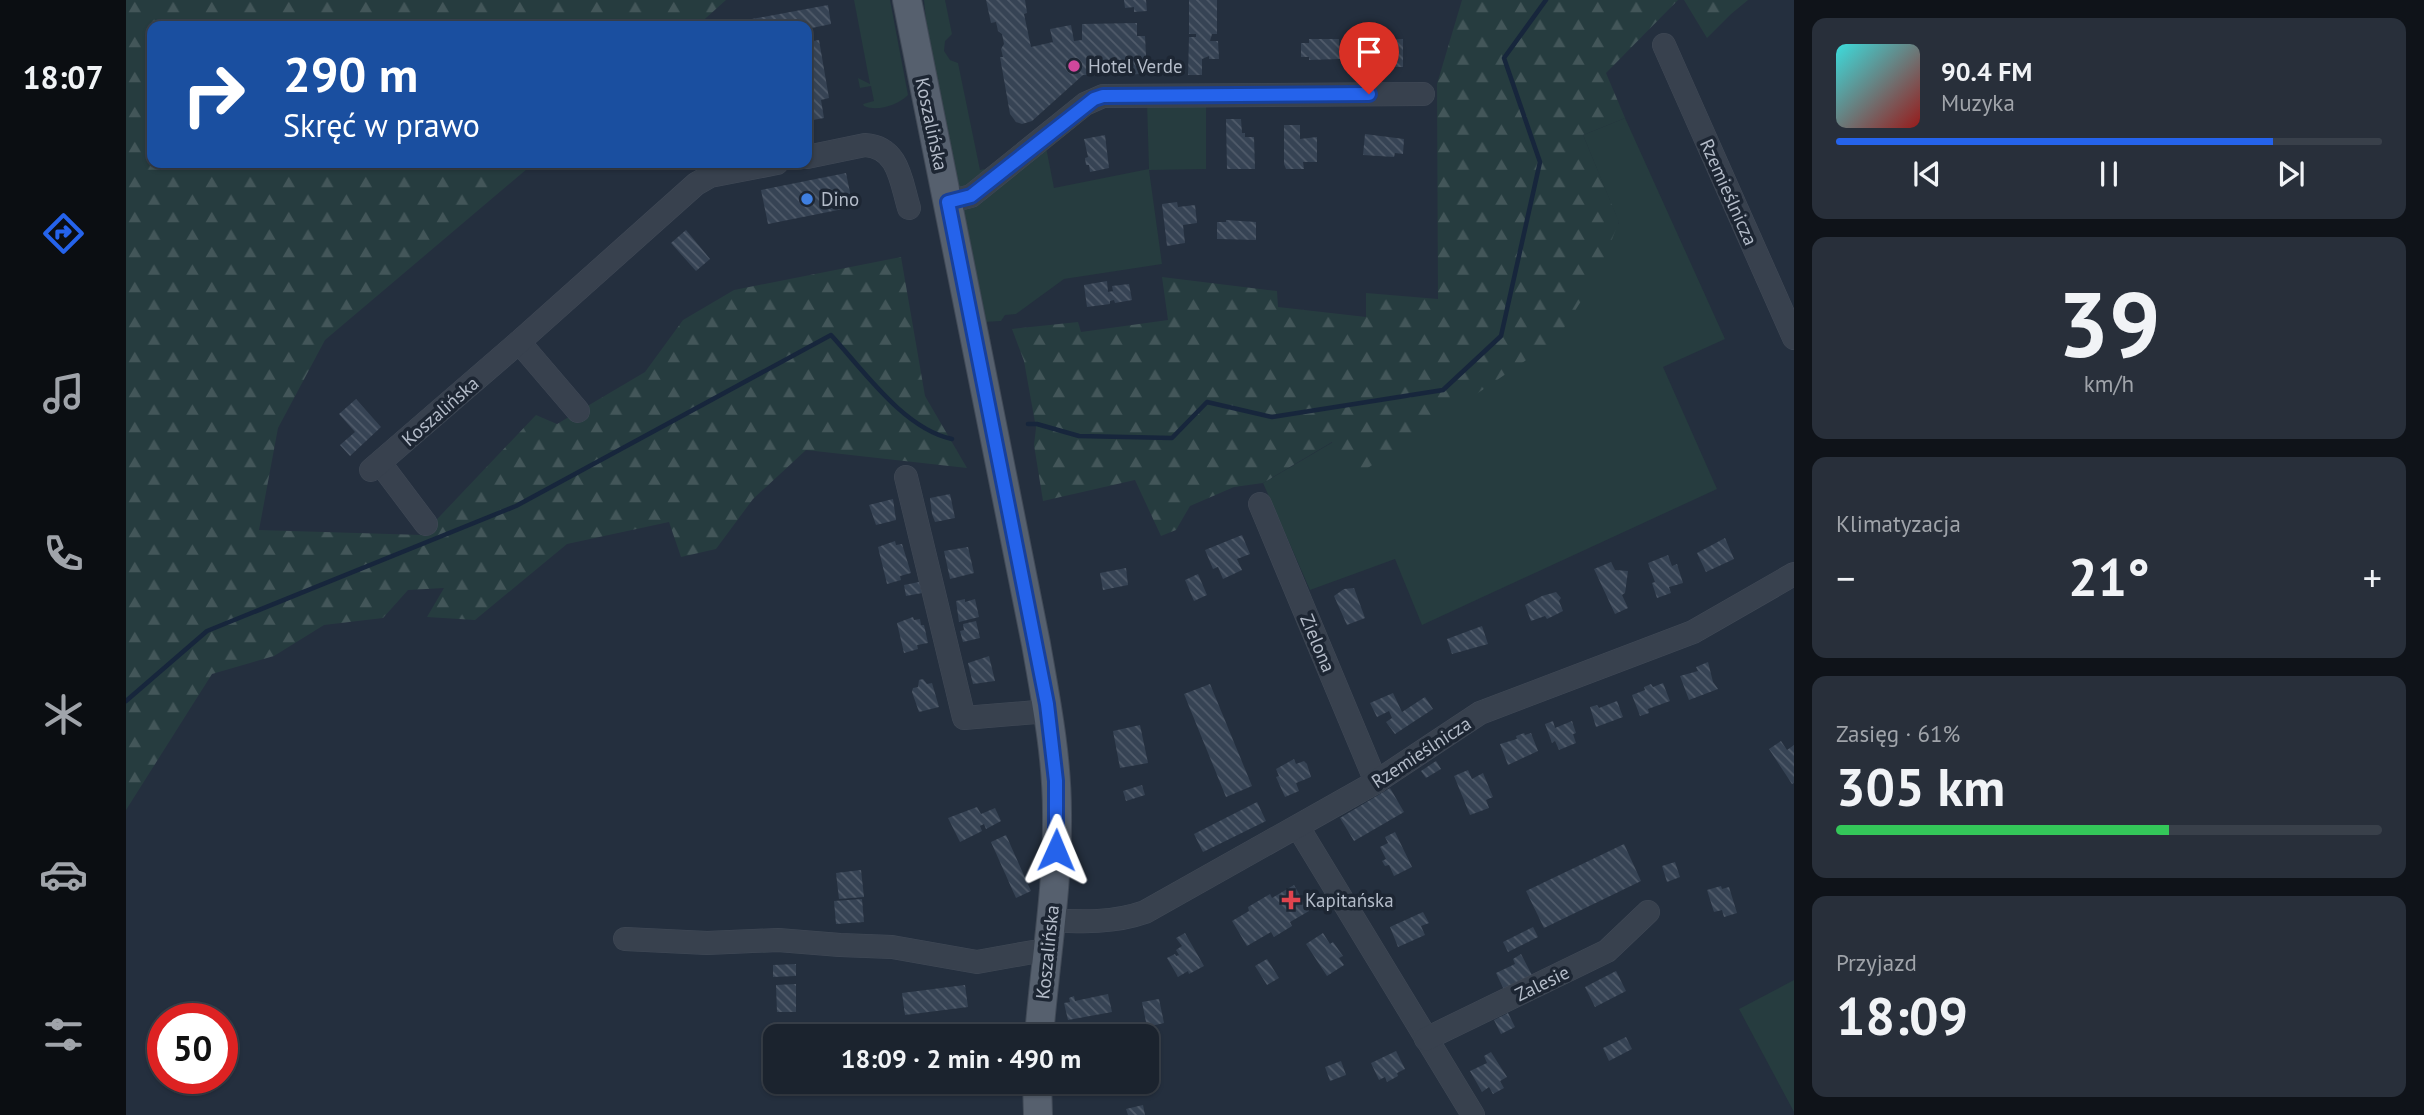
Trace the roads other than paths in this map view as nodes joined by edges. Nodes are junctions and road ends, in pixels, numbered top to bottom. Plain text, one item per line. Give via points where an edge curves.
1 (907, 0) edge
2 (1664, 46) dead end
3 (1423, 93) dead end
4 (812, 156) edge
5 (751, 168) edge
6 (948, 202) junction
7 (909, 208) dead end
8 (1794, 338) edge
9 (519, 342) junction
10 (578, 411) dead end
11 (906, 477) dead end
12 (1260, 504) dead end
13 (426, 524) dead end
14 (1794, 574) edge
15 (1048, 711) junction
16 (1376, 782) junction
17 (1298, 827) junction
18 (1647, 912) dead end
19 (1050, 920) junction
20 (625, 939) dead end
21 (1047, 953) junction
22 (1040, 1024) edge
23 (1426, 1039) junction
24 (1037, 1094) edge
25 (1038, 1115) edge
26 (1473, 1115) edge

1 - 6 main road, Koszalińska
2 - 8 street, Rzemieślnicza
3 - 6 street via 1103,96 1085,104 971,196
4 - 7 street via 865,145 884,150 897,166
5 - 9 street, Koszalińska via 710,176 696,184
6 - 15 main road, Koszalińska
9 - 10 street
9 - 13 street, Koszalińska via 375,466
11 - 15 street via 964,718
12 - 16 street, Zielona
14 - 16 street, Rzemieślnicza via 1693,632 1480,713
15 - 19 main road, Koszalińska via 1057,810
16 - 17 street, Rzemieślnicza
17 - 19 street, Rzemieślnicza via 1145,912 1114,920
17 - 23 street
18 - 23 street, Zalesie via 1607,951
19 - 21 main road, Koszalińska
20 - 21 street via 778,940 892,947 977,962
21 - 22 main road, Koszalińska
23 - 26 street
24 - 25 main road

